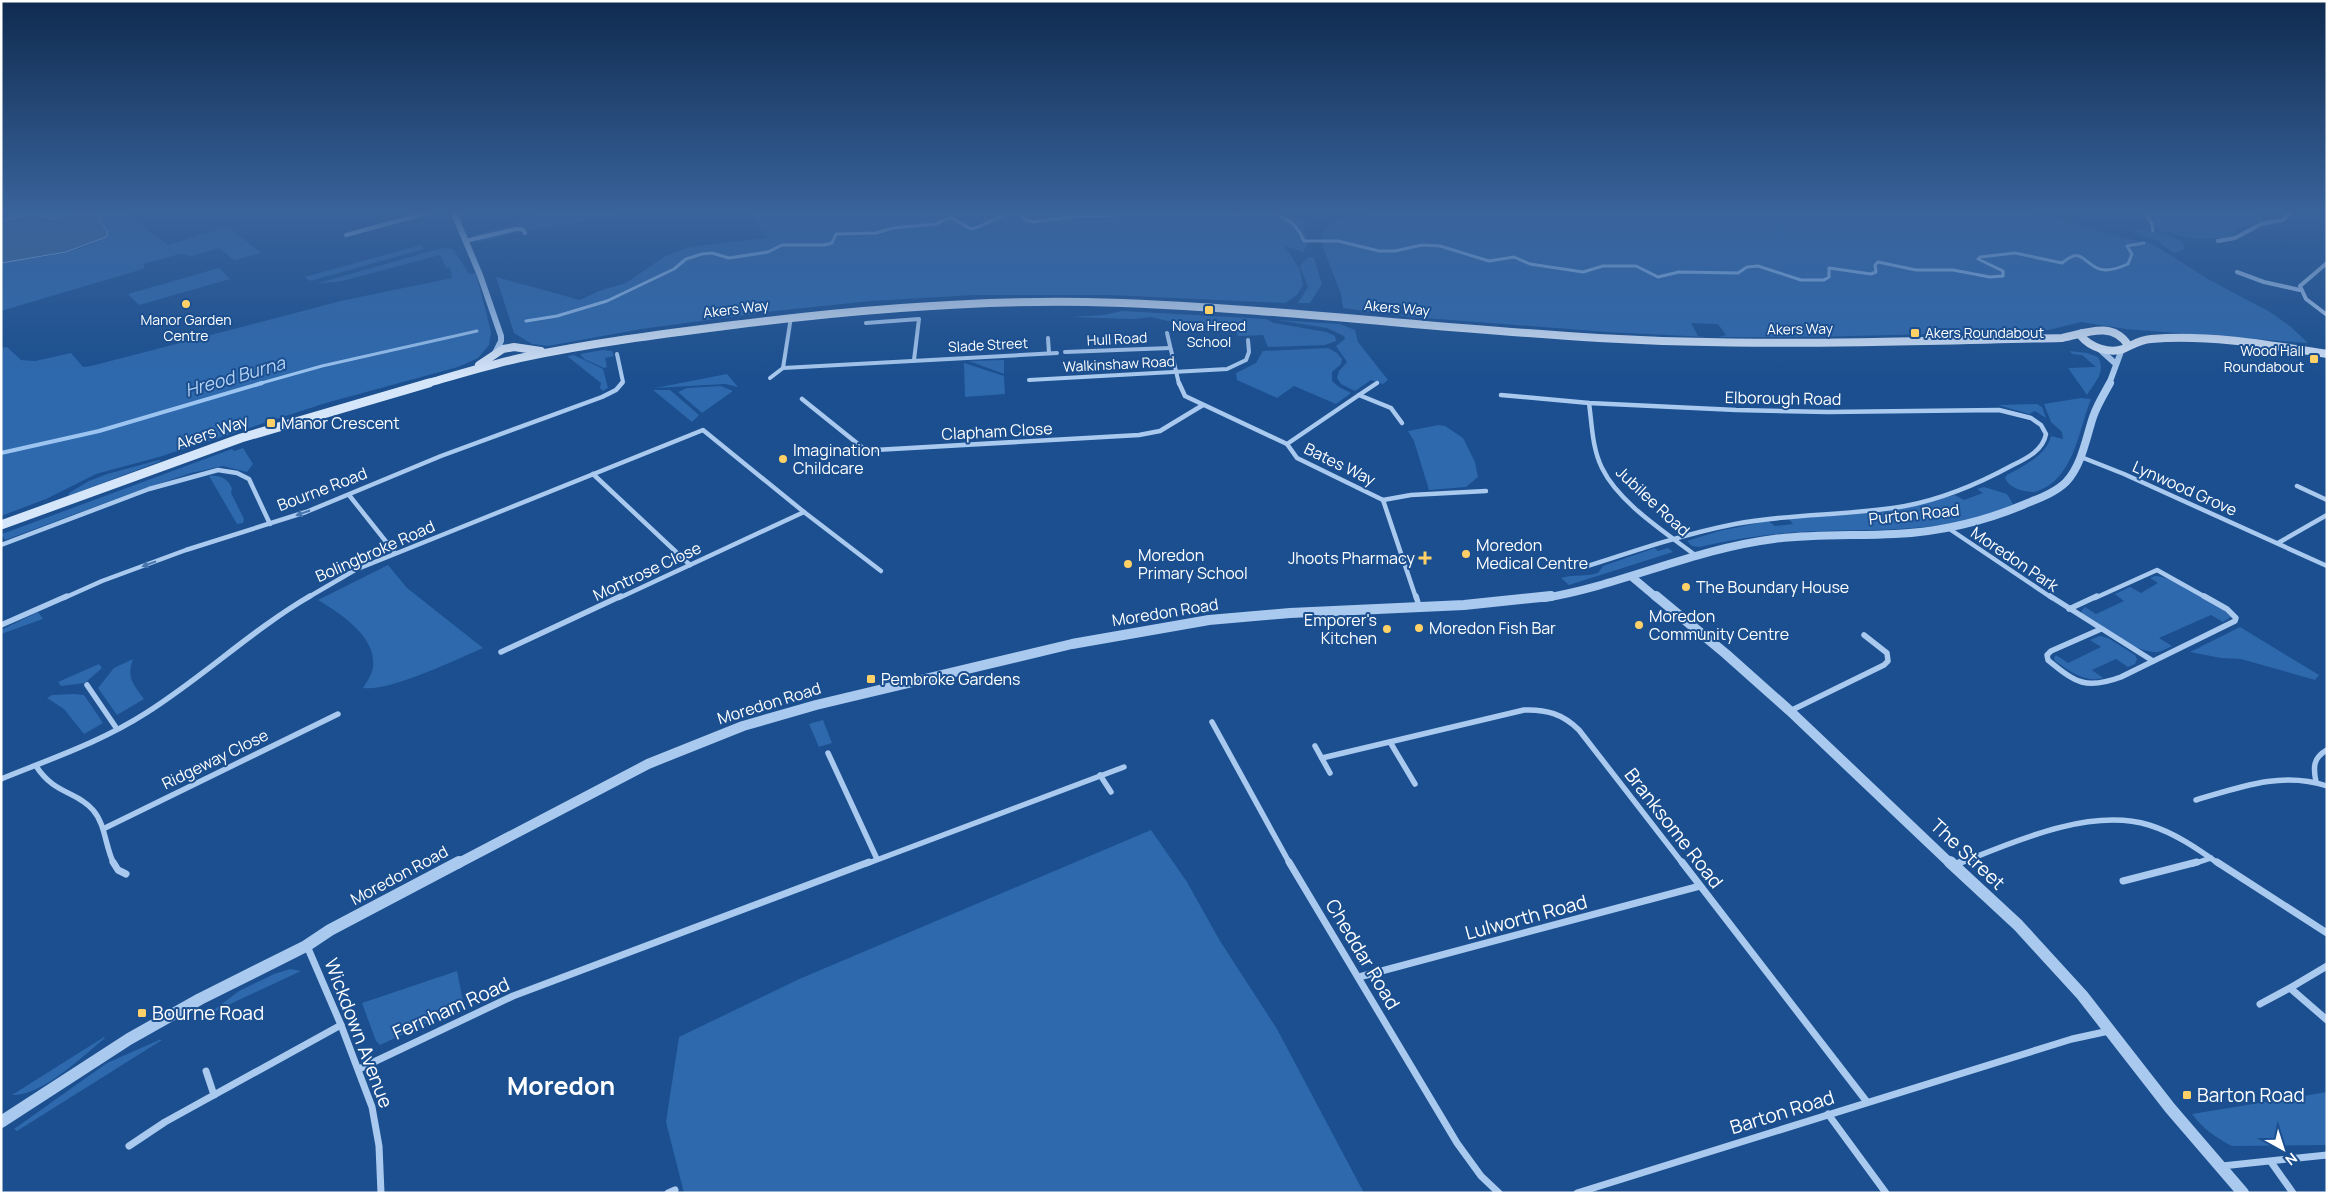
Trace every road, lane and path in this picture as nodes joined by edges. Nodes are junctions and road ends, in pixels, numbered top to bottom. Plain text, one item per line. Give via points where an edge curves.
1 (476, 267) edge
2 (2320, 268) joint
3 (2327, 270) edge
4 (2236, 272) dead end
5 (2300, 290) junction
6 (2327, 315) edge
7 (791, 316) junction
8 (866, 323) dead end
9 (1167, 333) dead end
10 (2082, 333) junction
11 (2112, 333) junction
12 (500, 336) junction
13 (1048, 338) dead end
14 (2062, 338) junction
15 (2149, 339) junction
16 (1248, 340) dead end
17 (2093, 345) junction
18 (2125, 347) junction
19 (521, 348) junction
20 (1170, 348) junction
21 (554, 352) junction
22 (1057, 352) dead end
23 (1065, 352) dead end
24 (1049, 353) junction
25 (617, 354) dead end
26 (2327, 354) edge
27 (494, 355) junction
28 (519, 358) junction
29 (914, 360) junction
30 (509, 361) junction
31 (2116, 364) junction
32 (783, 368) junction
33 (465, 372) junction
34 (1176, 372) junction
35 (770, 378) dead end
36 (1029, 380) dead end
37 (1377, 383) dead end
38 (1359, 395) junction
39 (1501, 395) dead end
40 (802, 399) dead end
41 (1589, 403) junction
42 (1203, 405) junction
43 (1402, 423) dead end
44 (2044, 443) joint
45 (1287, 444) junction
46 (2081, 457) junction
47 (593, 474) junction
48 (2297, 486) dead end
49 (1486, 491) dead end
50 (349, 495) junction
51 (1383, 500) junction
52 (2327, 500) edge
53 (804, 512) junction
54 (2327, 515) edge
55 (270, 524) junction
56 (1, 526) edge
57 (1948, 528) junction
58 (1674, 539) junction
59 (2278, 543) junction
60 (1, 545) edge
61 (395, 553) junction
62 (1695, 555) junction
63 (690, 565) junction
64 (2327, 566) edge
65 (1585, 567) dead end
66 (881, 571) dead end
67 (1632, 577) junction
68 (1419, 606) junction
69 (2069, 609) junction
70 (1, 625) edge
71 (2100, 629) junction
72 (1864, 635) dead end
73 (500, 652) dead end
74 (2153, 661) junction
75 (87, 685) dead end
76 (1790, 711) junction
77 (338, 714) dead end
78 (1212, 722) dead end
79 (117, 729) junction
80 (1390, 742) junction
81 (1315, 746) dead end
82 (2327, 750) edge
83 (828, 753) dead end
84 (1322, 758) junction
85 (36, 766) junction
86 (1124, 767) dead end
87 (1330, 773) dead end
88 (1100, 775) junction
89 (1, 779) edge
90 (2316, 782) junction
91 (1415, 784) dead end
92 (2327, 786) edge
93 (1111, 792) dead end
94 (2196, 800) dead end
95 (105, 828) junction
96 (2211, 858) junction
97 (877, 859) junction
98 (1955, 865) junction
99 (126, 874) dead end
100 (2124, 882) dead end
101 (1700, 886) junction
102 (2327, 933) edge
103 (306, 946) junction
104 (2327, 966) edge
105 (1359, 978) junction
106 (2290, 988) junction
107 (2260, 1004) dead end
108 (2327, 1020) edge
109 (341, 1025) junction
110 (2112, 1031) junction
111 (359, 1069) junction
112 (206, 1071) dead end
113 (214, 1095) junction
114 (1867, 1102) junction
115 (1828, 1114) junction
116 (3, 1118) edge
117 (129, 1146) dead end
118 (2327, 1155) edge
119 (2271, 1162) junction
120 (2219, 1166) junction
121 (381, 1193) edge
122 (1499, 1193) edge
123 (1577, 1193) edge
124 (1886, 1193) edge
125 (2243, 1193) edge
126 (2292, 1193) edge

1 - 12 street
2 - 3 street
2 - 5 street via 2302,283
4 - 5 street
5 - 6 street via 2308,301
7 - 14 main road, Akers Way via 938,304 1088,302 1322,315 1688,342
7 - 21 main road, Akers Way via 638,336
7 - 32 street
8 - 29 street via 918,319
9 - 20 street, Hull Road
10 - 11 main road, Akers Way via 2090,330
10 - 14 main road, Akers Way
10 - 17 main road via 2083,339
11 - 15 main road
11 - 18 main road via 2124,339
12 - 19 street
12 - 27 street
13 - 24 street, Slade Street
14 - 17 main road, Akers Way
15 - 18 main road
15 - 26 main road via 2230,342
16 - 34 street, Walkinshaw Road via 1250,355 1240,364 1227,369
17 - 18 main road, Akers Way
17 - 31 street
18 - 31 street, Purton Road
19 - 21 main road, Akers Way
19 - 27 main road, Akers Way via 507,348
19 - 28 main road via 525,353
20 - 23 street, Hull Road
20 - 34 street, Hull Road
21 - 28 main road, Akers Way
22 - 24 street
24 - 29 street, Slade Street
25 - 50 street, Bourne Road via 623,382 611,393 441,456
27 - 30 main road via 496,360
27 - 33 main road, Akers Way
28 - 30 main road, Akers Way
29 - 32 street, Slade Street
30 - 33 main road, Akers Way
31 - 46 street, Purton Road via 2094,414
32 - 35 street
33 - 56 main road, Akers Way via 241,438
34 - 36 street, Walkinshaw Road
34 - 42 street, Bates Way via 1182,393
37 - 38 street
38 - 43 street via 1391,408
38 - 45 street
39 - 41 street, Elborough Road
40 - 42 street, Clapham Close via 863,448 875,450 1139,435 1160,431
41 - 44 street, Elborough Road via 1782,412 1999,410 2018,413 2036,421 2044,428
41 - 58 street, Jubilee Road via 1599,460 1605,473 1625,496
42 - 45 street, Bates Way
44 - 58 street, Purton Road via 2026,458 1990,478 1935,498 1883,509 1766,518
45 - 51 street, Bates Way via 1297,458
46 - 57 street, Purton Road via 2070,477 2043,497 2004,513
46 - 59 street, Lynwood Grove
47 - 53 street, Bolingbroke Road via 703,430 723,443
47 - 61 street, Bolingbroke Road
47 - 63 street
48 - 52 street
49 - 51 street
50 -> 55 street, Bourne Road
50 - 61 street
51 - 68 street, Bates Way
53 - 63 street, Montrose Close
53 - 66 street
54 - 59 street
55 - 60 street via 249,479 218,470 149,489
55 -> 70 street, Bourne Road via 128,571
57 - 62 street, Purton Road via 1897,534 1774,539
57 - 69 street, Moredon Park
58 - 62 street, Jubilee Road
58 - 65 street, Purton Road
59 - 64 street, Lynwood Grove
61 - 79 street, Bolingbroke Road via 342,577 288,608 163,703
62 - 67 street, Purton Road
63 - 73 street, Montrose Close
67 - 68 street, Moredon Road via 1530,600
67 - 76 street, The Street
68 - 103 street, Moredon Road via 1263,615 1156,628 1072,644 770,718 686,748 611,782
69 - 71 street, Moredon Park
69 - 74 street, Moredon Park via 2157,570 2227,609 2236,618 2234,622
71 - 74 street, Moredon Park
71 - 74 street, Moredon Park via 2051,651 2047,655 2048,660 2081,682 2096,686
72 - 76 street via 1886,653 1888,661
75 - 79 street
76 - 98 street, The Street
77 - 95 street, Ridgeway Close
78 - 105 street, Cheddar Road via 1284,855
79 - 85 street, Bolingbroke Road
80 - 84 street, Branksome Road
80 - 91 street
80 - 101 street, Branksome Road via 1524,710 1543,709 1563,716 1581,731
81 - 84 street
82 - 90 street via 2316,756 2313,762
83 - 97 street
84 - 87 street
85 - 89 street, Bolingbroke Road
85 - 95 street via 52,786 94,811
86 - 88 street
88 - 93 street
88 - 97 street
90 - 92 street
90 - 94 street via 2279,780
95 - 99 street via 114,866
96 - 98 street via 2148,824 2109,819 2059,830
96 - 100 street
96 - 102 street
97 - 111 street, Fernham Road via 470,1015
98 - 110 street, The Street via 2028,936
101 - 105 street, Lulworth Road
101 - 114 street, Branksome Road
103 - 109 street, Wickdown Avenue
103 - 116 street, Moredon Road via 129,1039
104 - 106 street
105 - 122 street, Cheddar Road via 1457,1143
106 - 107 street
106 - 108 street
109 - 111 street, Wickdown Avenue
109 - 113 street
110 - 114 street, Barton Road via 2072,1039
110 - 120 street, The Street
111 - 121 street, Wickdown Avenue via 376,1127
112 - 113 street
113 - 117 street
114 - 115 street, Barton Road
115 - 123 street, Barton Road
115 - 124 street
118 - 119 street
119 - 120 street
119 - 126 street
120 - 125 street, The Street

